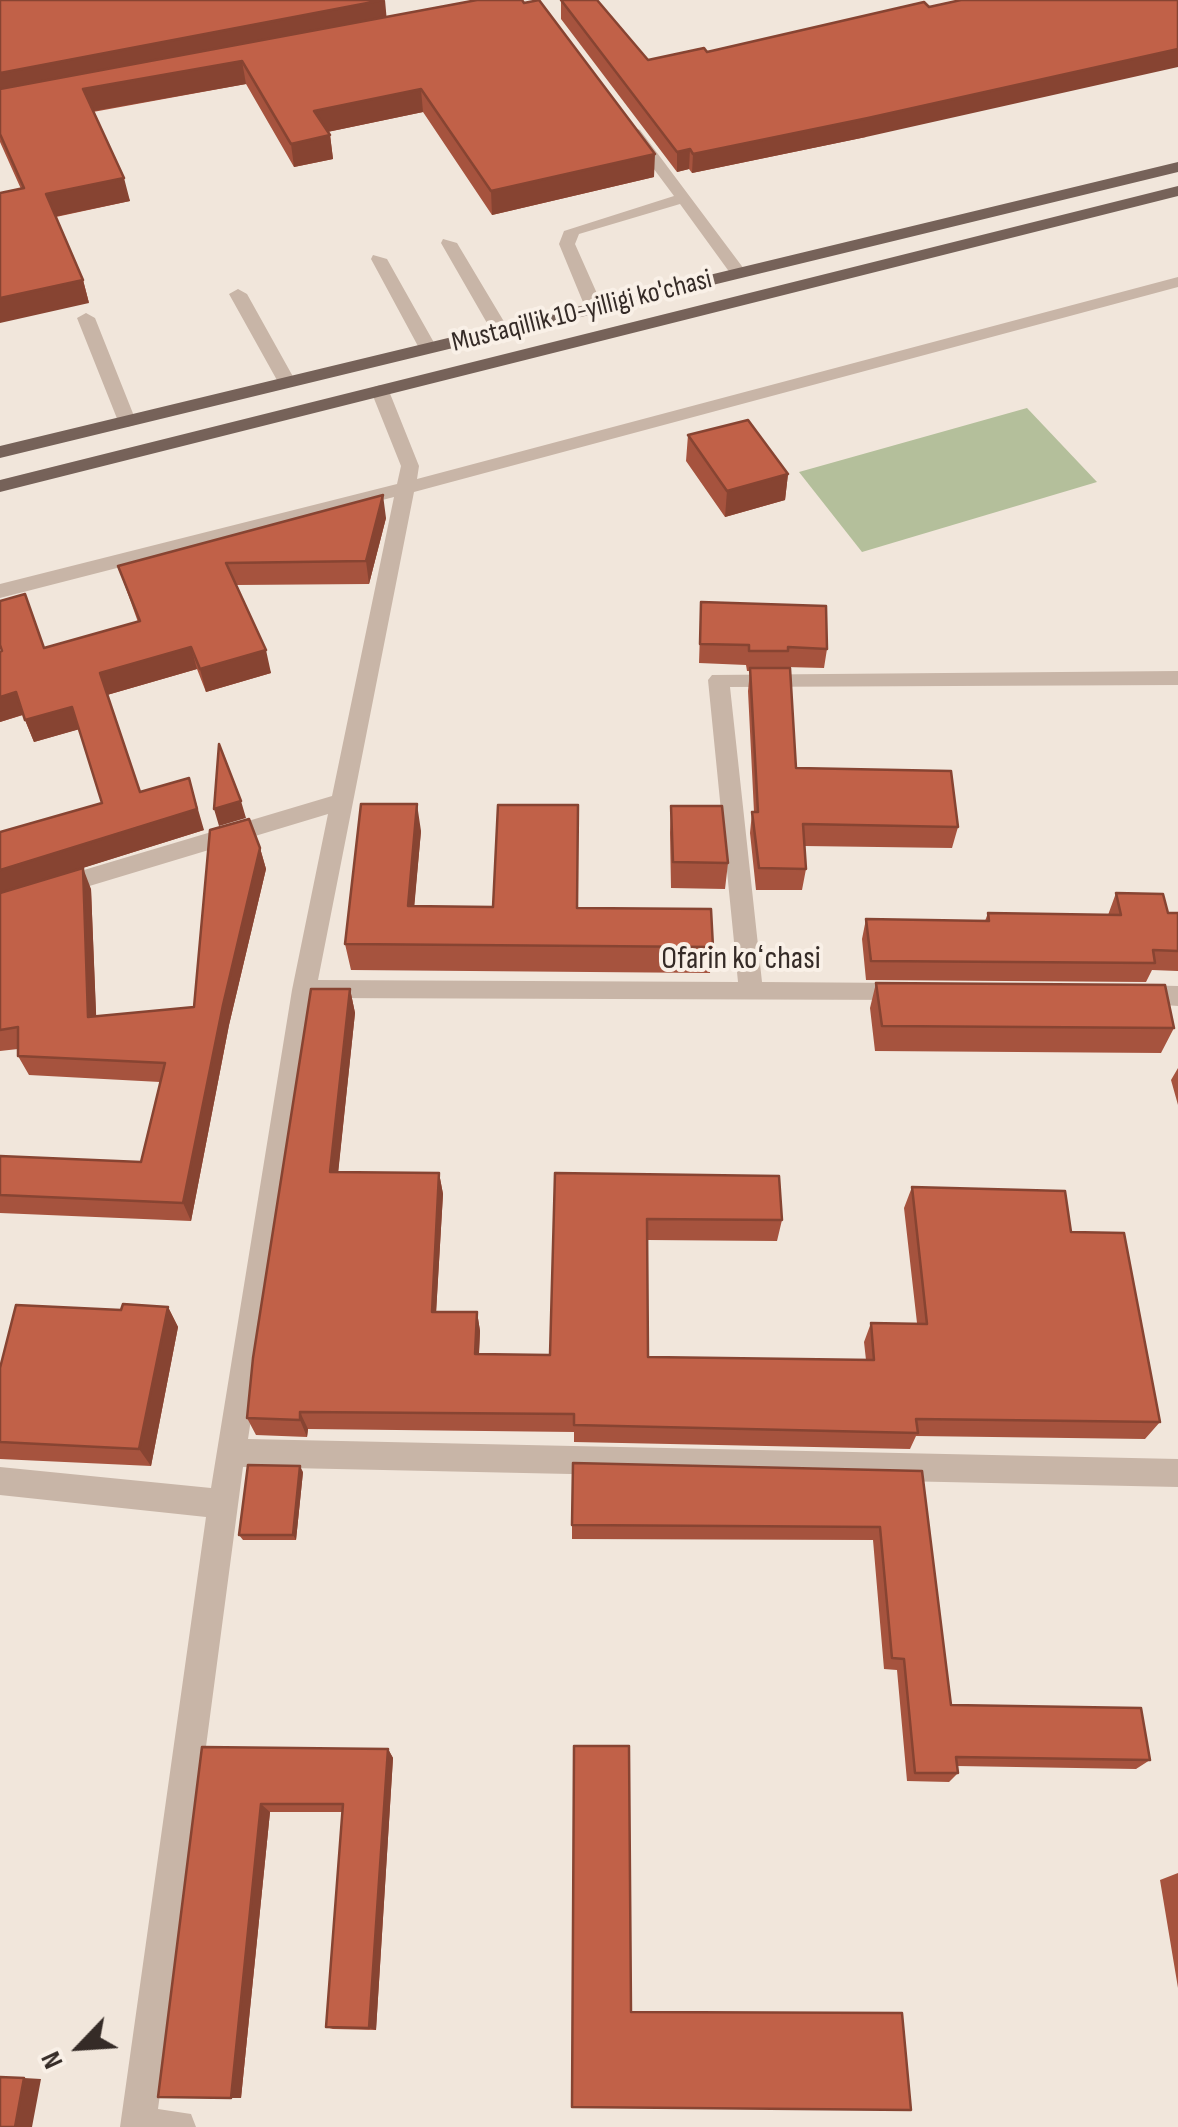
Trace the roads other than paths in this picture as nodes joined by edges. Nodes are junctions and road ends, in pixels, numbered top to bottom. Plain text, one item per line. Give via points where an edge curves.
1 (627, 122) edge
2 (1178, 167) edge
3 (1178, 191) edge
4 (684, 198) junction
5 (448, 243) dead end
6 (378, 259) dead end
7 (739, 273) junction
8 (1178, 282) edge
9 (238, 294) dead end
10 (594, 307) junction
11 (86, 318) dead end
12 (500, 330) junction
13 (428, 348) junction
14 (286, 382) junction
15 (380, 392) junction
16 (128, 421) junction
17 (0, 452) edge
18 (408, 477) junction
19 (0, 486) edge
20 (0, 591) edge
21 (1178, 678) edge
22 (344, 800) junction
23 (0, 904) edge
24 (304, 990) junction
25 (751, 992) junction
26 (926, 994) edge
27 (1100, 995) edge
28 (1178, 996) edge
29 (231, 1452) junction
30 (1178, 1473) edge
31 (0, 1481) edge
32 (223, 1504) junction
33 (138, 2126) edge
34 (178, 2127) edge

1 - 4 street
2 - 7 main road, Mustaqillik 10-yilligi ko'chasi
3 - 15 main road, Mustaqillik 10-yilligi ko'chasi
4 - 7 street
4 - 10 street via 572,231 567,244
5 - 12 street
6 - 13 street
7 - 10 main road, Mustaqillik 10-yilligi ko'chasi
8 - 18 street
9 - 14 street
10 - 12 main road, Mustaqillik 10-yilligi ko'chasi
11 - 16 street
12 - 13 main road, Mustaqillik 10-yilligi ko'chasi
13 - 14 main road, Mustaqillik 10-yilligi ko'chasi
14 - 16 main road, Mustaqillik 10-yilligi ko'chasi
15 - 18 street
15 - 19 main road, Mustaqillik 10-yilligi ko'chasi
16 - 17 main road, Mustaqillik 10-yilligi ko'chasi
18 - 20 street
18 - 22 street
21 - 25 street via 718,680
22 - 23 street
22 - 24 street
24 - 25 street, Ofarin koʻchasi
24 - 29 street
25 - 26 street, Ofarin koʻchasi
27 - 28 street
29 - 30 street
29 - 32 street
31 - 32 street
32 - 33 street
33 - 34 street

